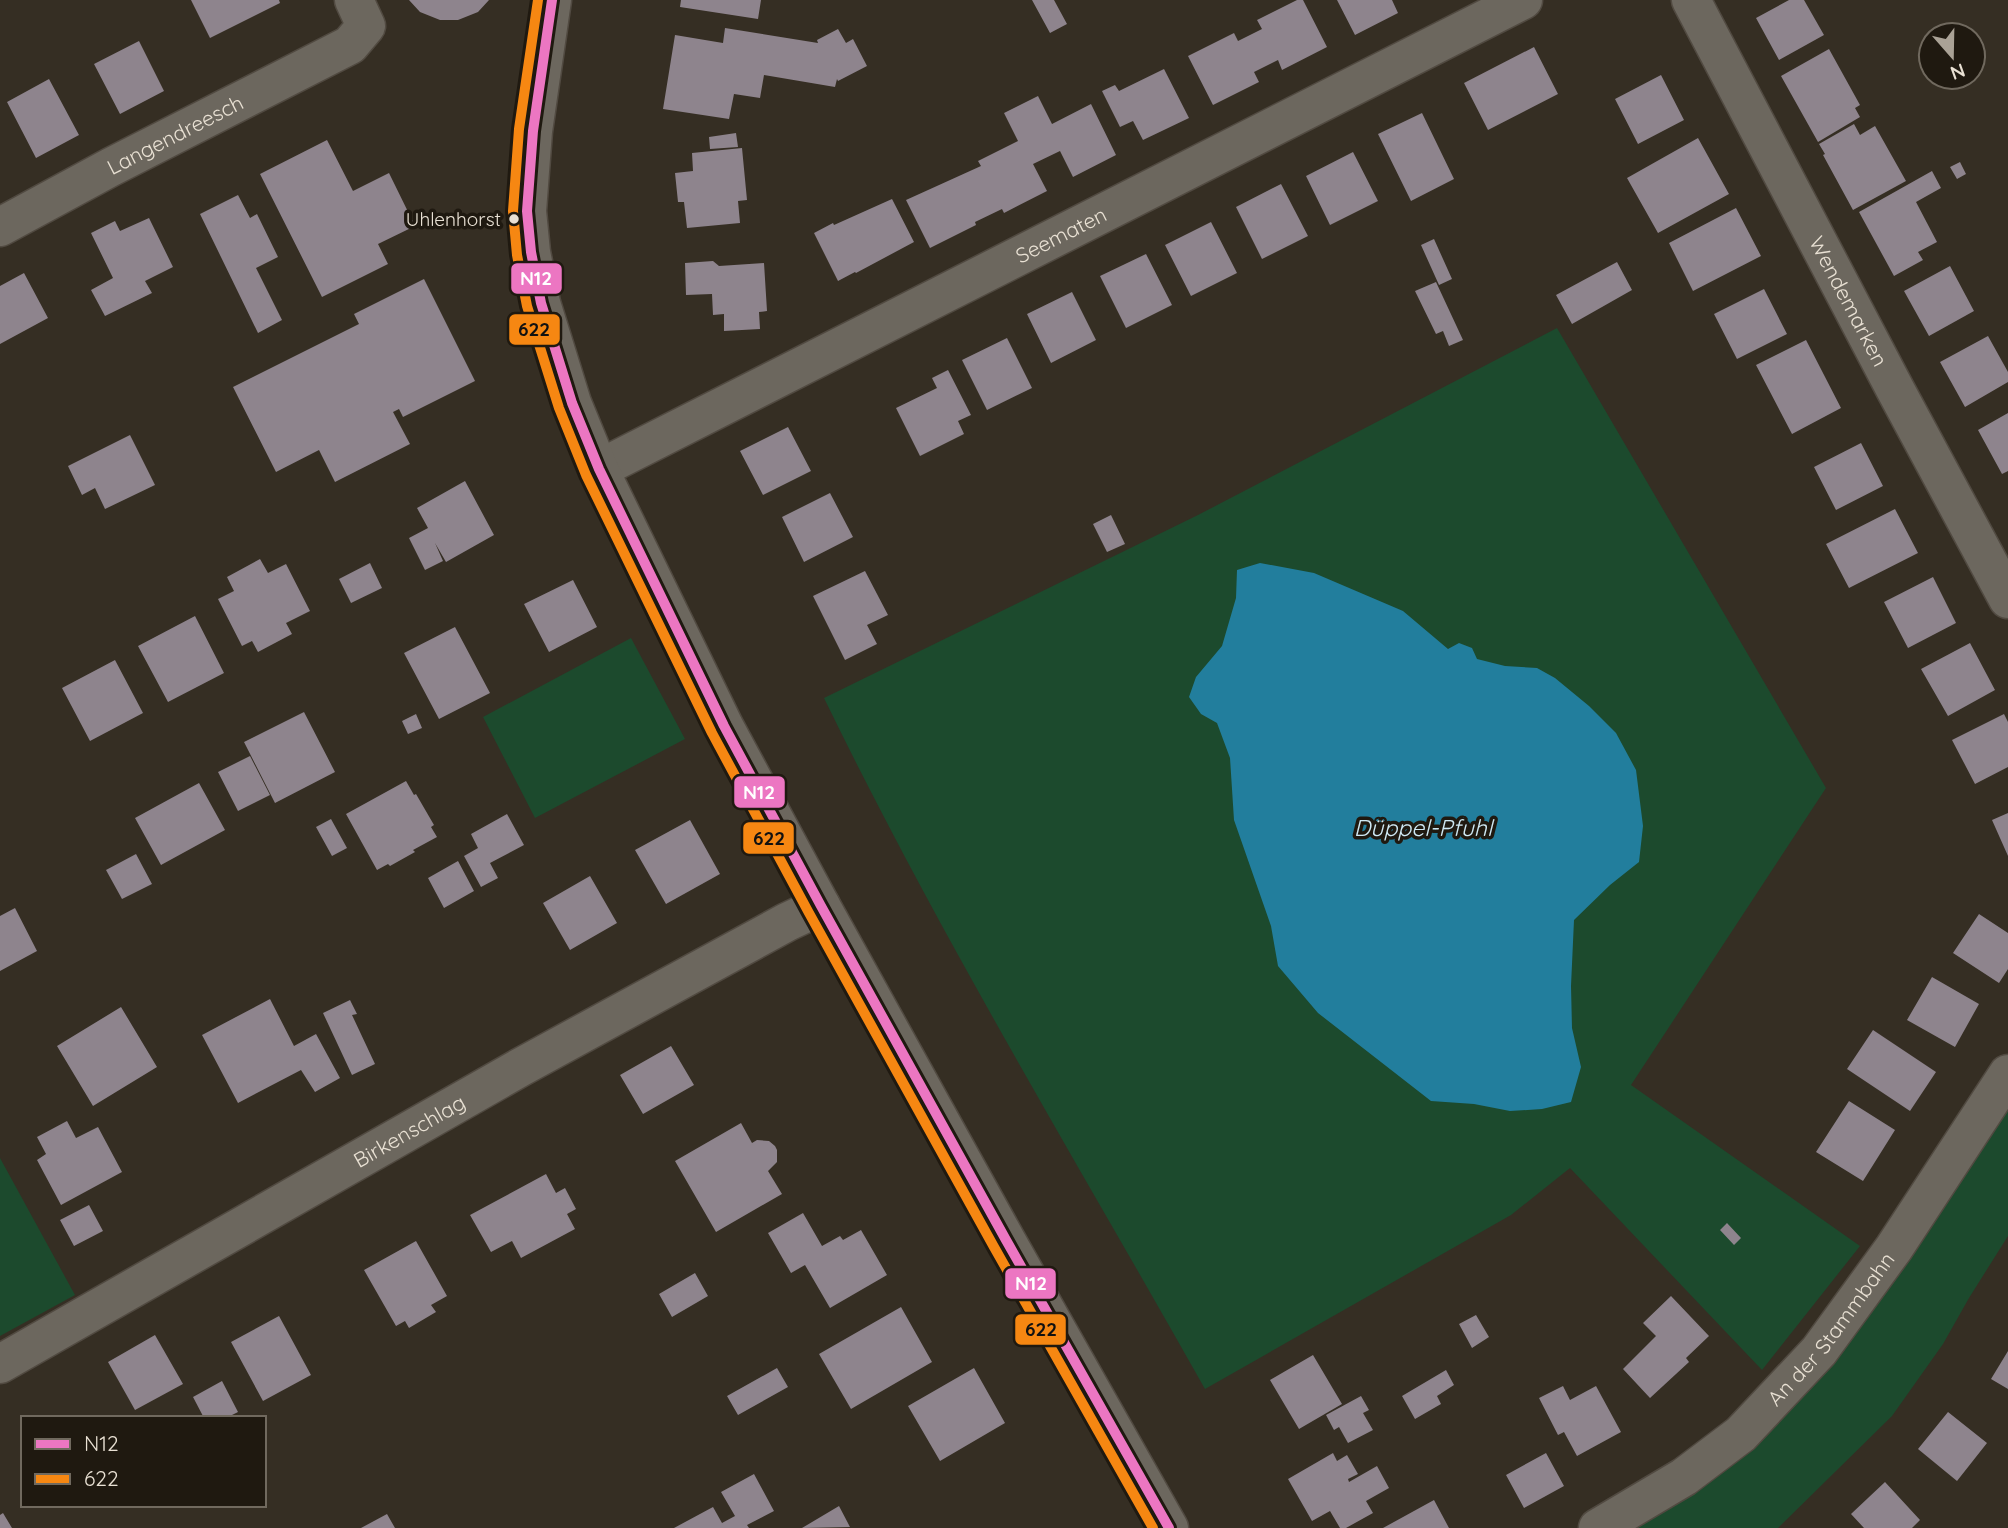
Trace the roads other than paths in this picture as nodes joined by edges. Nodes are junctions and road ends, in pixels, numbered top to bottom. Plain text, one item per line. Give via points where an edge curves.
1 (354, 0) edge
2 (552, 0) edge
3 (1523, 0) edge
4 (1691, 0) edge
5 (0, 227) edge
6 (599, 469) junction
7 (2008, 599) edge
8 (821, 906) junction
9 (2008, 1074) edge
10 (0, 1364) edge
11 (1169, 1528) edge
12 (1598, 1528) edge

1 - 5 street, Langendreesch via 366,26 350,45
2 - 6 street via 533,131 528,222 550,333
3 - 6 street, Seematen
4 - 7 street, Wendemarken
6 - 8 street via 724,726
8 - 10 street, Birkenschlag via 508,1074
8 - 11 street
9 - 12 street, An der Stammbahn via 1894,1248 1819,1351 1741,1434 1684,1477

